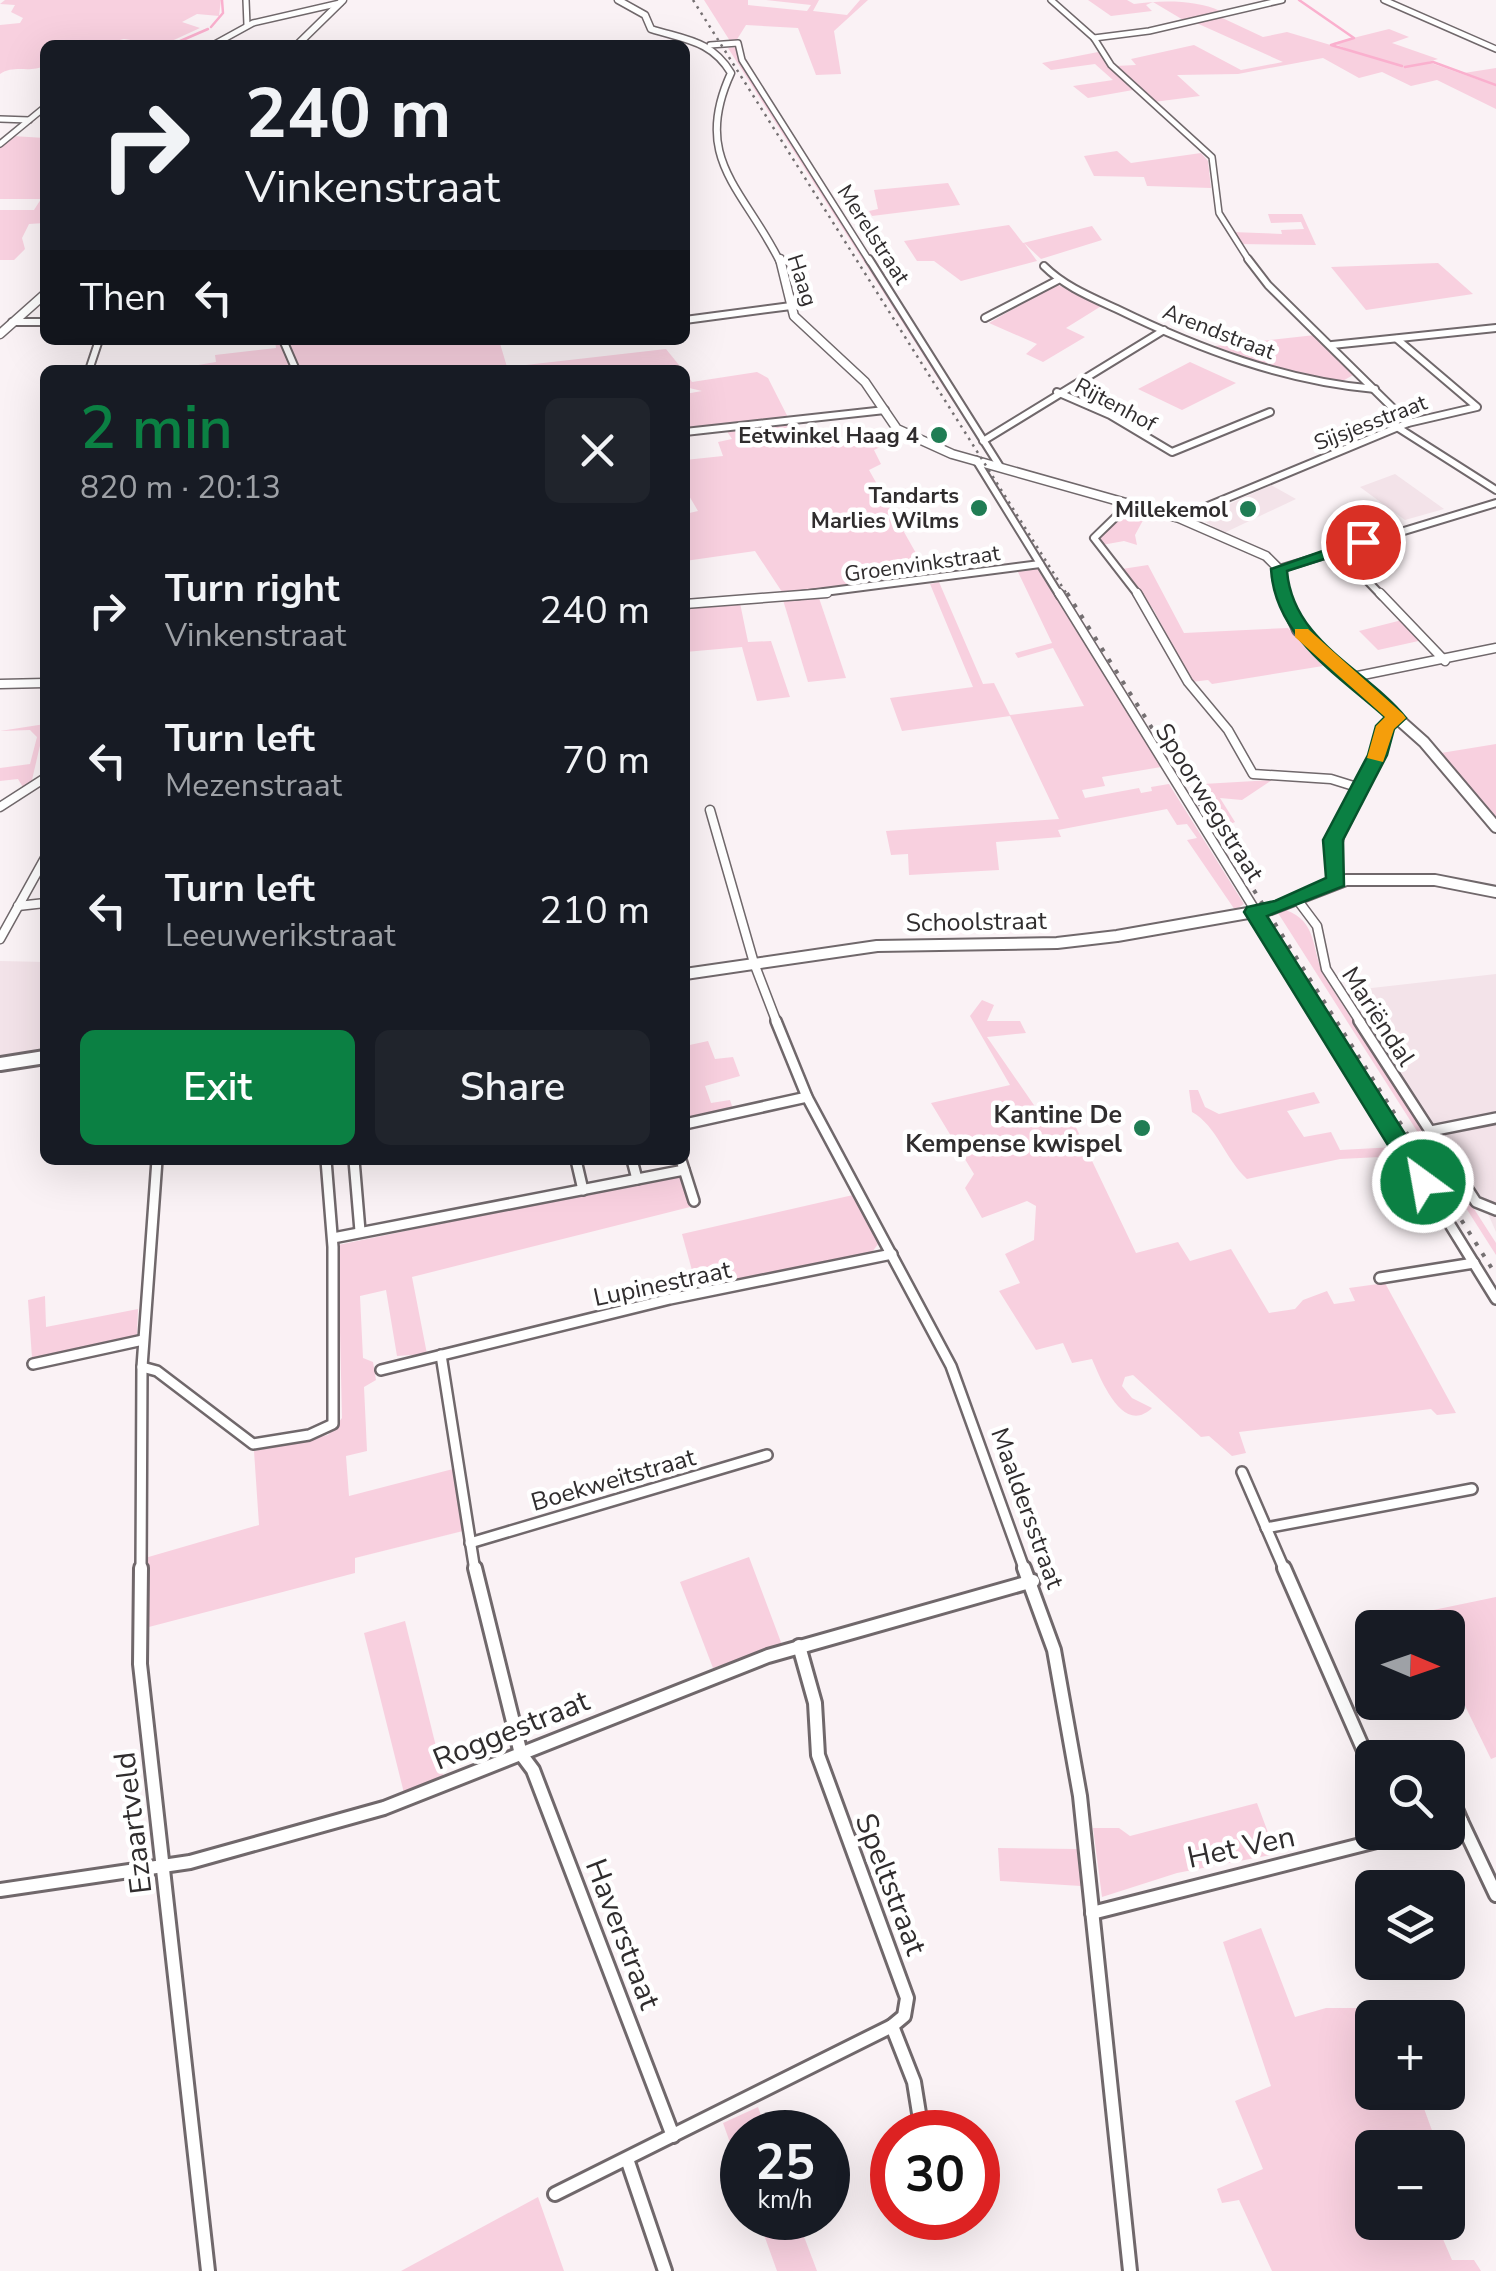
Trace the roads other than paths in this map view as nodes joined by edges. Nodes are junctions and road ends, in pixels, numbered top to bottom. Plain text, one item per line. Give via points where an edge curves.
1 (246, 0) edge
2 (618, 0) edge
3 (1051, 0) edge
4 (1282, 0) edge
5 (1384, 0) edge
6 (341, 2) edge
7 (247, 25) junction
8 (1094, 38) junction
9 (222, 40) edge
10 (302, 40) edge
11 (710, 45) junction
12 (1496, 49) edge
13 (40, 116) edge
14 (0, 119) edge
15 (29, 120) junction
16 (0, 144) edge
17 (1044, 266) dead end
18 (1058, 280) junction
19 (40, 298) edge
20 (791, 306) junction
21 (985, 318) dead end
22 (690, 319) edge
23 (40, 323) edge
24 (4, 328) edge
25 (1496, 328) edge
26 (1164, 330) junction
27 (1397, 339) junction
28 (1332, 345) junction
29 (1375, 389) junction
30 (1057, 392) junction
31 (885, 410) junction
32 (1270, 412) dead end
33 (1408, 423) junction
34 (1397, 427) junction
35 (690, 431) edge
36 (982, 441) junction
37 (976, 460) junction
38 (1000, 465) junction
39 (1496, 490) edge
40 (1496, 503) edge
41 (1129, 504) junction
42 (1179, 518) junction
43 (1300, 563) joint
44 (1040, 564) junction
45 (1276, 565) junction
46 (1360, 573) dead end
47 (690, 604) edge
48 (1496, 648) edge
49 (1445, 660) junction
50 (1348, 678) junction
51 (40, 683) edge
52 (0, 684) edge
53 (1397, 718) junction
54 (40, 781) edge
55 (1360, 788) junction
56 (0, 807) edge
57 (710, 810) dead end
58 (1496, 827) edge
59 (40, 867) edge
60 (1337, 882) junction
61 (1496, 892) edge
62 (1291, 901) junction
63 (40, 904) edge
64 (18, 906) junction
65 (1260, 911) junction
66 (0, 939) edge
67 (754, 963) junction
68 (690, 973) edge
69 (40, 1059) edge
70 (0, 1064) edge
71 (807, 1097) junction
72 (1496, 1118) edge
73 (690, 1123) edge
74 (1431, 1132) junction
75 (157, 1165) edge
76 (326, 1165) edge
77 (354, 1165) edge
78 (577, 1165) edge
79 (633, 1165) edge
80 (683, 1165) edge
81 (637, 1180) junction
82 (582, 1190) junction
83 (694, 1201) dead end
84 (1496, 1210) edge
85 (360, 1232) junction
86 (332, 1238) junction
87 (892, 1254) junction
88 (1474, 1263) junction
89 (1380, 1278) dead end
90 (1496, 1299) edge
91 (143, 1340) junction
92 (441, 1355) junction
93 (33, 1364) dead end
94 (142, 1367) junction
95 (380, 1370) dead end
96 (767, 1455) dead end
97 (1242, 1472) dead end
98 (1472, 1489) dead end
99 (1266, 1528) junction
100 (470, 1543) junction
101 (1032, 1581) junction
102 (799, 1646) junction
103 (1359, 1740) edge
104 (521, 1754) junction
105 (1465, 1841) edge
106 (1355, 1846) edge
107 (163, 1867) junction
108 (0, 1890) edge
109 (1496, 1895) edge
110 (1092, 1914) junction
111 (892, 2026) junction
112 (918, 2110) edge
113 (673, 2136) junction
114 (627, 2159) junction
115 (555, 2194) dead end
116 (208, 2271) edge
117 (666, 2271) edge
118 (1130, 2271) edge

1 - 7 street
2 - 11 street via 645,15 651,29
3 - 8 street
4 - 8 street
5 - 12 street
6 - 7 street
6 - 10 street
7 - 9 street
8 - 28 street via 1111,65 1212,156 1226,230 1268,286
11 - 20 street, Haag via 731,74 715,107 717,154 780,260
11 - 36 street, Merelstraat via 738,43 742,60
13 - 15 street
14 - 15 street
15 - 16 street
17 - 18 street, Arendstraat
18 - 21 street
18 - 26 street, Arendstraat
19 - 24 street
20 - 22 street
20 - 31 street, Haag via 800,325 865,382
23 - 24 street
25 - 27 street
26 - 29 street, Arendstraat via 1286,375
26 - 30 street
27 - 28 street
27 - 33 street, Sijsjesstraat via 1477,407
28 - 29 street
29 - 33 street
30 - 32 street, Rijtenhof via 1172,452
30 - 36 street
31 - 35 street
31 - 37 street, Haag via 905,436
33 - 34 street, Sijsjesstraat
34 - 39 street
34 - 42 street, Sijsjesstraat
36 - 38 street, Merelstraat
37 - 38 street, Haag
37 - 44 street, Groenvinkstraat
38 - 41 street, Haag
40 - 43 street
41 - 42 street, Haag
41 - 55 street via 1094,538 1145,604 1188,682 1228,730 1250,771
42 - 45 street, Haag
43 - 45 street
44 - 47 street, Groenvinkstraat via 844,592
44 - 65 street, Spoorwegstraat
45 - 50 street via 1292,621
46 - 49 street
48 - 49 street
49 - 50 street
50 - 53 street
51 - 52 street
53 - 55 street via 1385,726
53 - 58 street
54 - 56 street
55 - 60 street via 1333,840
57 - 67 street, Maaldersstraat
59 - 64 street
60 - 61 street via 1435,880
60 - 62 street, Schoolstraat
62 - 65 street, Schoolstraat
62 - 74 street, Mariëndal via 1317,926 1326,969
63 - 64 street
64 - 66 street
65 - 67 street, Schoolstraat via 1085,940 895,944
65 - 88 street, Spoorwegstraat
67 - 68 street, Schoolstraat
67 - 71 street, Maaldersstraat
69 - 70 street
71 - 73 street
71 - 87 street, Maaldersstraat
72 - 74 street
74 - 84 street, Mariëndal via 1476,1202
75 - 91 street, Ezaartveld
76 - 86 street
77 - 85 street
78 - 82 street
79 - 81 street
80 - 81 street
80 - 83 street
81 - 82 street
82 - 85 street
85 - 86 street
86 - 94 street via 337,1410 325,1431 253,1444 156,1370
87 - 92 street, Lupinestraat
87 - 101 street, Maaldersstraat via 951,1366
88 - 89 street
88 - 90 street, Spoorwegstraat
91 - 93 street
91 - 94 street, Ezaartveld
92 - 95 street, Lupinestraat
92 - 100 street
94 - 107 street, Ezaartveld via 139,1646
96 - 100 street, Boekweitstraat
97 - 99 street
98 - 99 street
99 - 103 street
100 - 104 street
101 - 102 street, Roggestraat
101 - 110 street, Maaldersstraat via 1070,1720
102 - 104 street, Roggestraat
102 - 111 street, Speltstraat via 826,1783 907,1998 904,2016
104 - 107 street, Roggestraat via 384,1808
104 - 113 street, Haverstraat via 533,1770
105 - 109 street
106 - 110 street, Het Ven via 1196,1880
107 - 108 street, Roggestraat
107 - 116 street, Ezaartveld
110 - 118 street, Maaldersstraat
111 - 112 street
111 - 113 street
113 - 114 street
114 - 115 street
114 - 117 street

